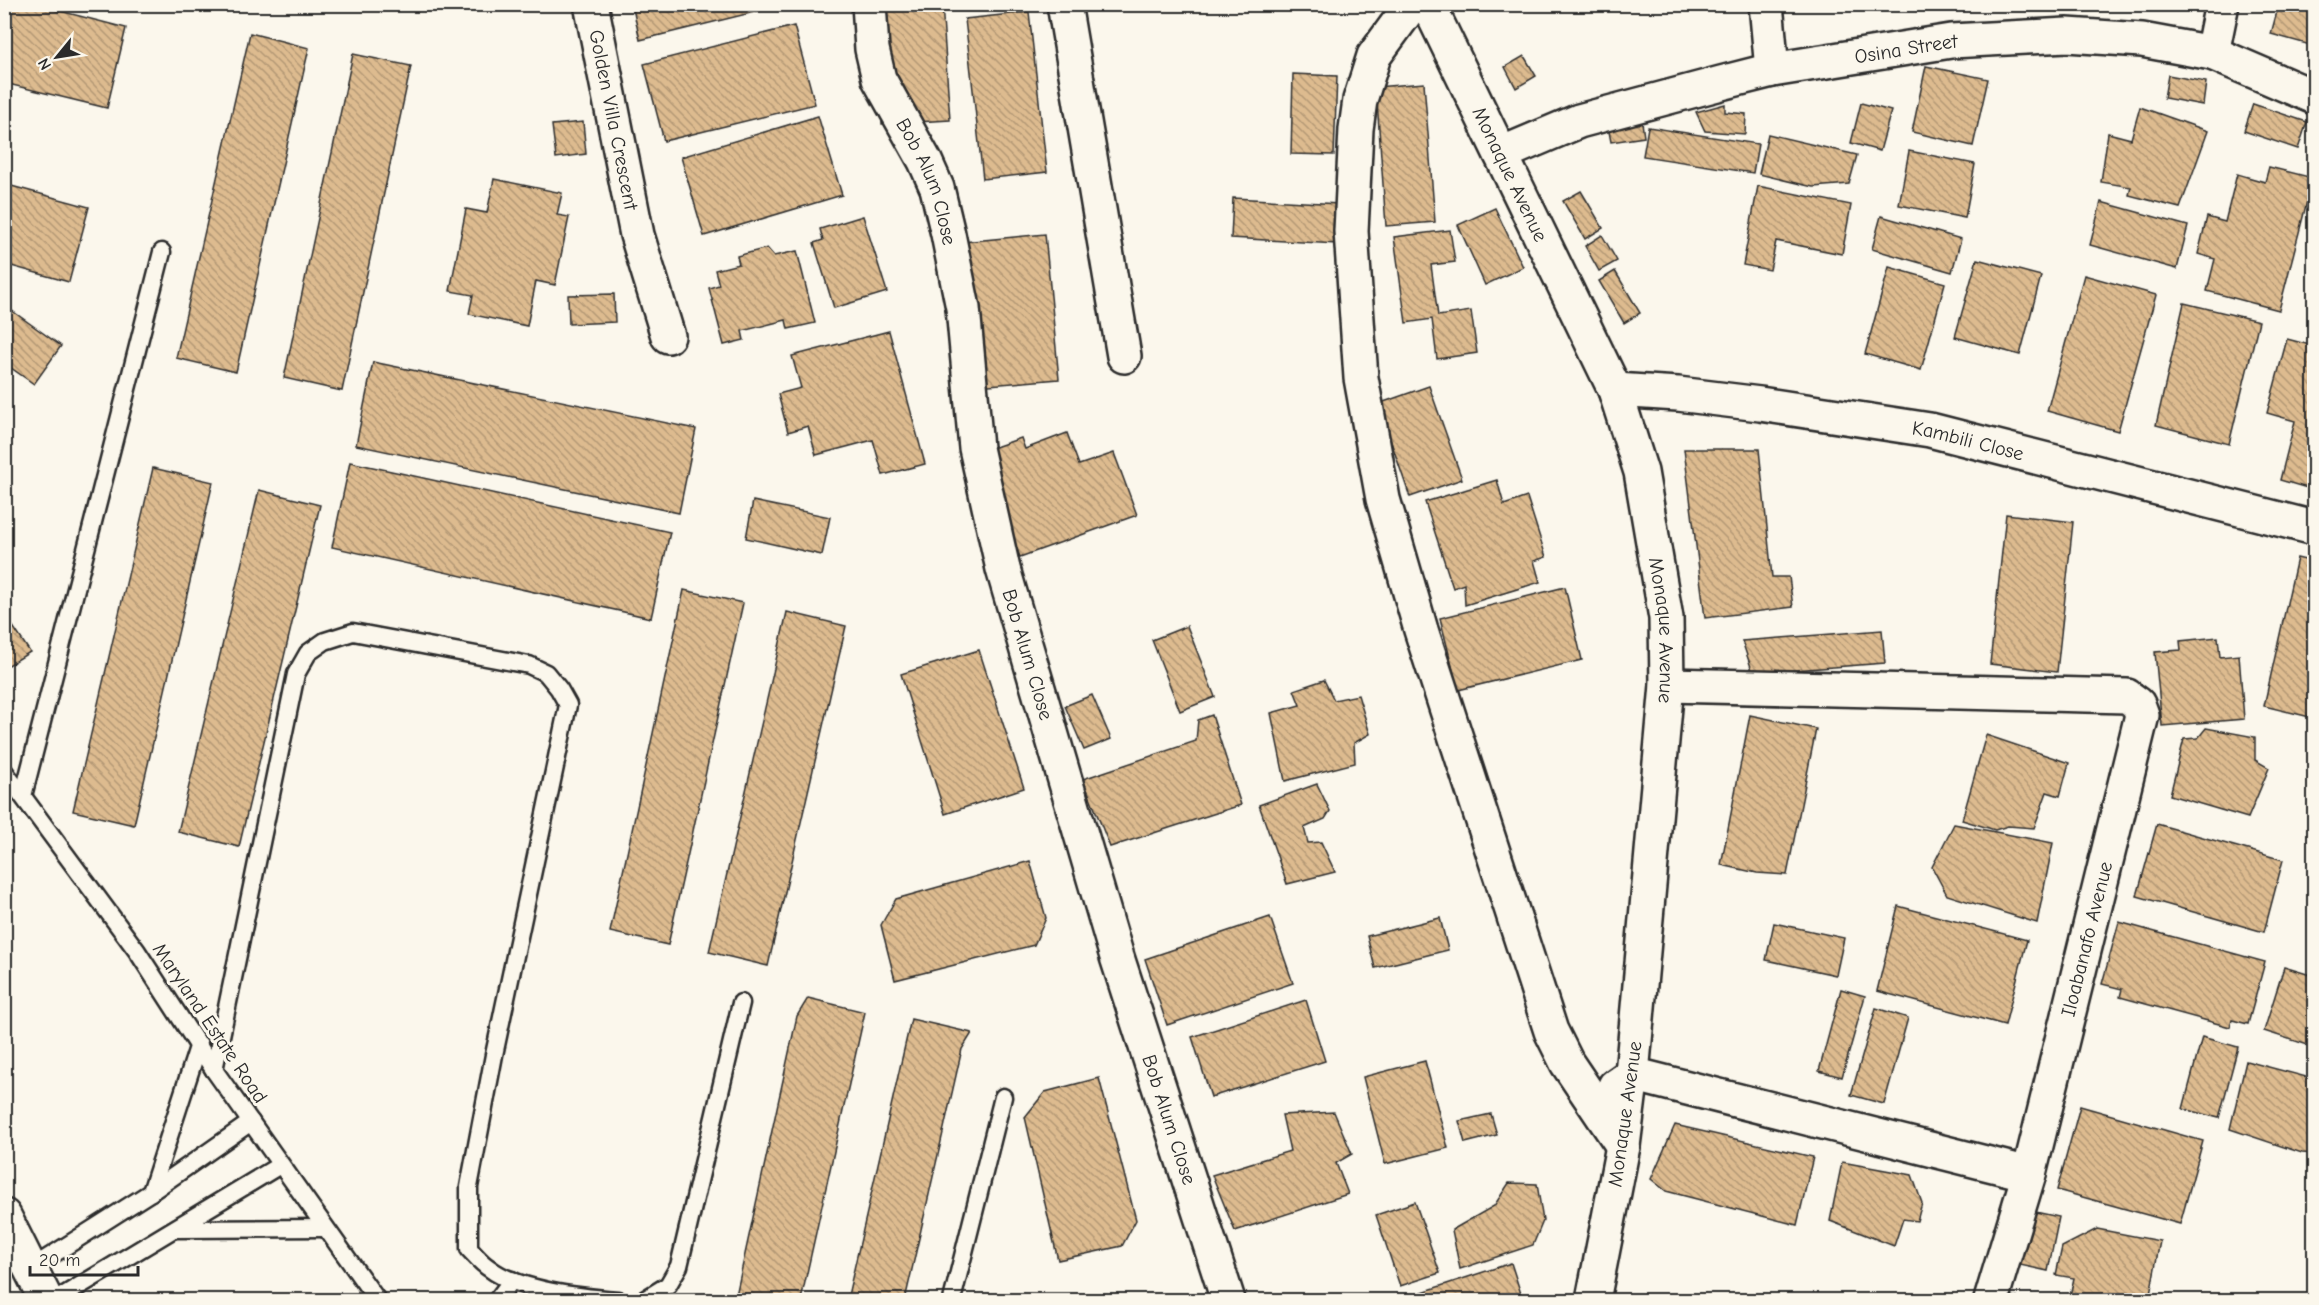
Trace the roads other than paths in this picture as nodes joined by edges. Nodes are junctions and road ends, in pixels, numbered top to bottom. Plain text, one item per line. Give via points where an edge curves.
1 (591, 4) edge
2 (869, 4) edge
3 (1064, 4) edge
4 (1412, 4) edge
5 (1428, 4) edge
6 (1766, 4) edge
7 (2222, 4) edge
8 (2212, 53) junction
9 (1772, 70) junction
10 (2314, 97) edge
11 (1502, 153) junction
12 (162, 252) dead end
13 (668, 336) dead end
14 (1124, 356) dead end
15 (1615, 390) junction
16 (2314, 528) edge
17 (1667, 685) junction
18 (4, 771) edge
19 (23, 796) junction
20 (741, 1003) dead end
21 (199, 1044) junction
22 (214, 1070) junction
23 (1632, 1074) junction
24 (1003, 1097) dead end
25 (1594, 1100) junction
26 (252, 1122) junction
27 (1623, 1146) junction
28 (280, 1165) junction
29 (2030, 1174) junction
30 (151, 1192) junction
31 (4, 1216) edge
32 (174, 1228) junction
33 (325, 1228) junction
34 (30, 1269) junction
35 (512, 1280) junction
36 (653, 1298) edge
37 (46, 1300) edge
38 (56, 1300) edge
39 (377, 1300) edge
40 (497, 1300) edge
41 (618, 1300) edge
42 (952, 1300) edge
43 (1228, 1300) edge
44 (1593, 1300) edge
45 (1991, 1300) edge

1 - 13 street, Golden Villa Crescent via 637,235
2 - 43 street, Bob Alum Close via 879,79 925,161 937,188 948,234 963,308 976,448 1003,569 1117,957
3 - 14 street
4 - 25 street via 1374,56 1360,100 1356,129 1351,231 1361,378 1383,499 1431,663 1551,1031 1567,1063
5 - 11 street, Monaque Avenue
6 - 9 street
7 - 8 street
8 - 9 street, Osina Street via 2142,39 2067,35 1951,41
8 - 10 street, Osina Street
9 - 11 street, Osina Street via 1579,122
11 - 15 street, Monaque Avenue
12 - 19 lane
15 - 16 street, Kambili Close via 1760,404 1930,430
15 - 17 street, Monaque Avenue via 1648,507 1666,618
17 - 23 street, Monaque Avenue
17 - 29 street, Iloabanafo Avenue via 2127,696 2138,704 2142,715
18 - 19 lane, Maryland Estate Road
19 - 21 lane, Maryland Estate Road via 137,951
20 - 36 lane via 679,1266
21 - 22 lane, Maryland Estate Road
21 - 30 lane
22 - 26 lane, Maryland Estate Road
22 - 35 lane via 296,674 308,653 324,641 353,632 500,658 546,673 568,705 469,1187 469,1249 490,1269
23 - 25 street
23 - 27 street, Monaque Avenue
23 - 29 street
24 - 42 lane
25 - 27 street
26 - 28 lane, Maryland Estate Road
26 - 30 lane
27 - 44 street, Monaque Avenue
28 - 32 lane
28 - 33 lane, Maryland Estate Road
29 - 45 street, Iloabanafo Avenue
30 - 34 lane
31 - 34 street
32 - 33 lane
32 - 38 lane
33 - 39 lane, Maryland Estate Road
34 - 37 street
35 - 40 lane
35 - 41 lane via 559,1294

